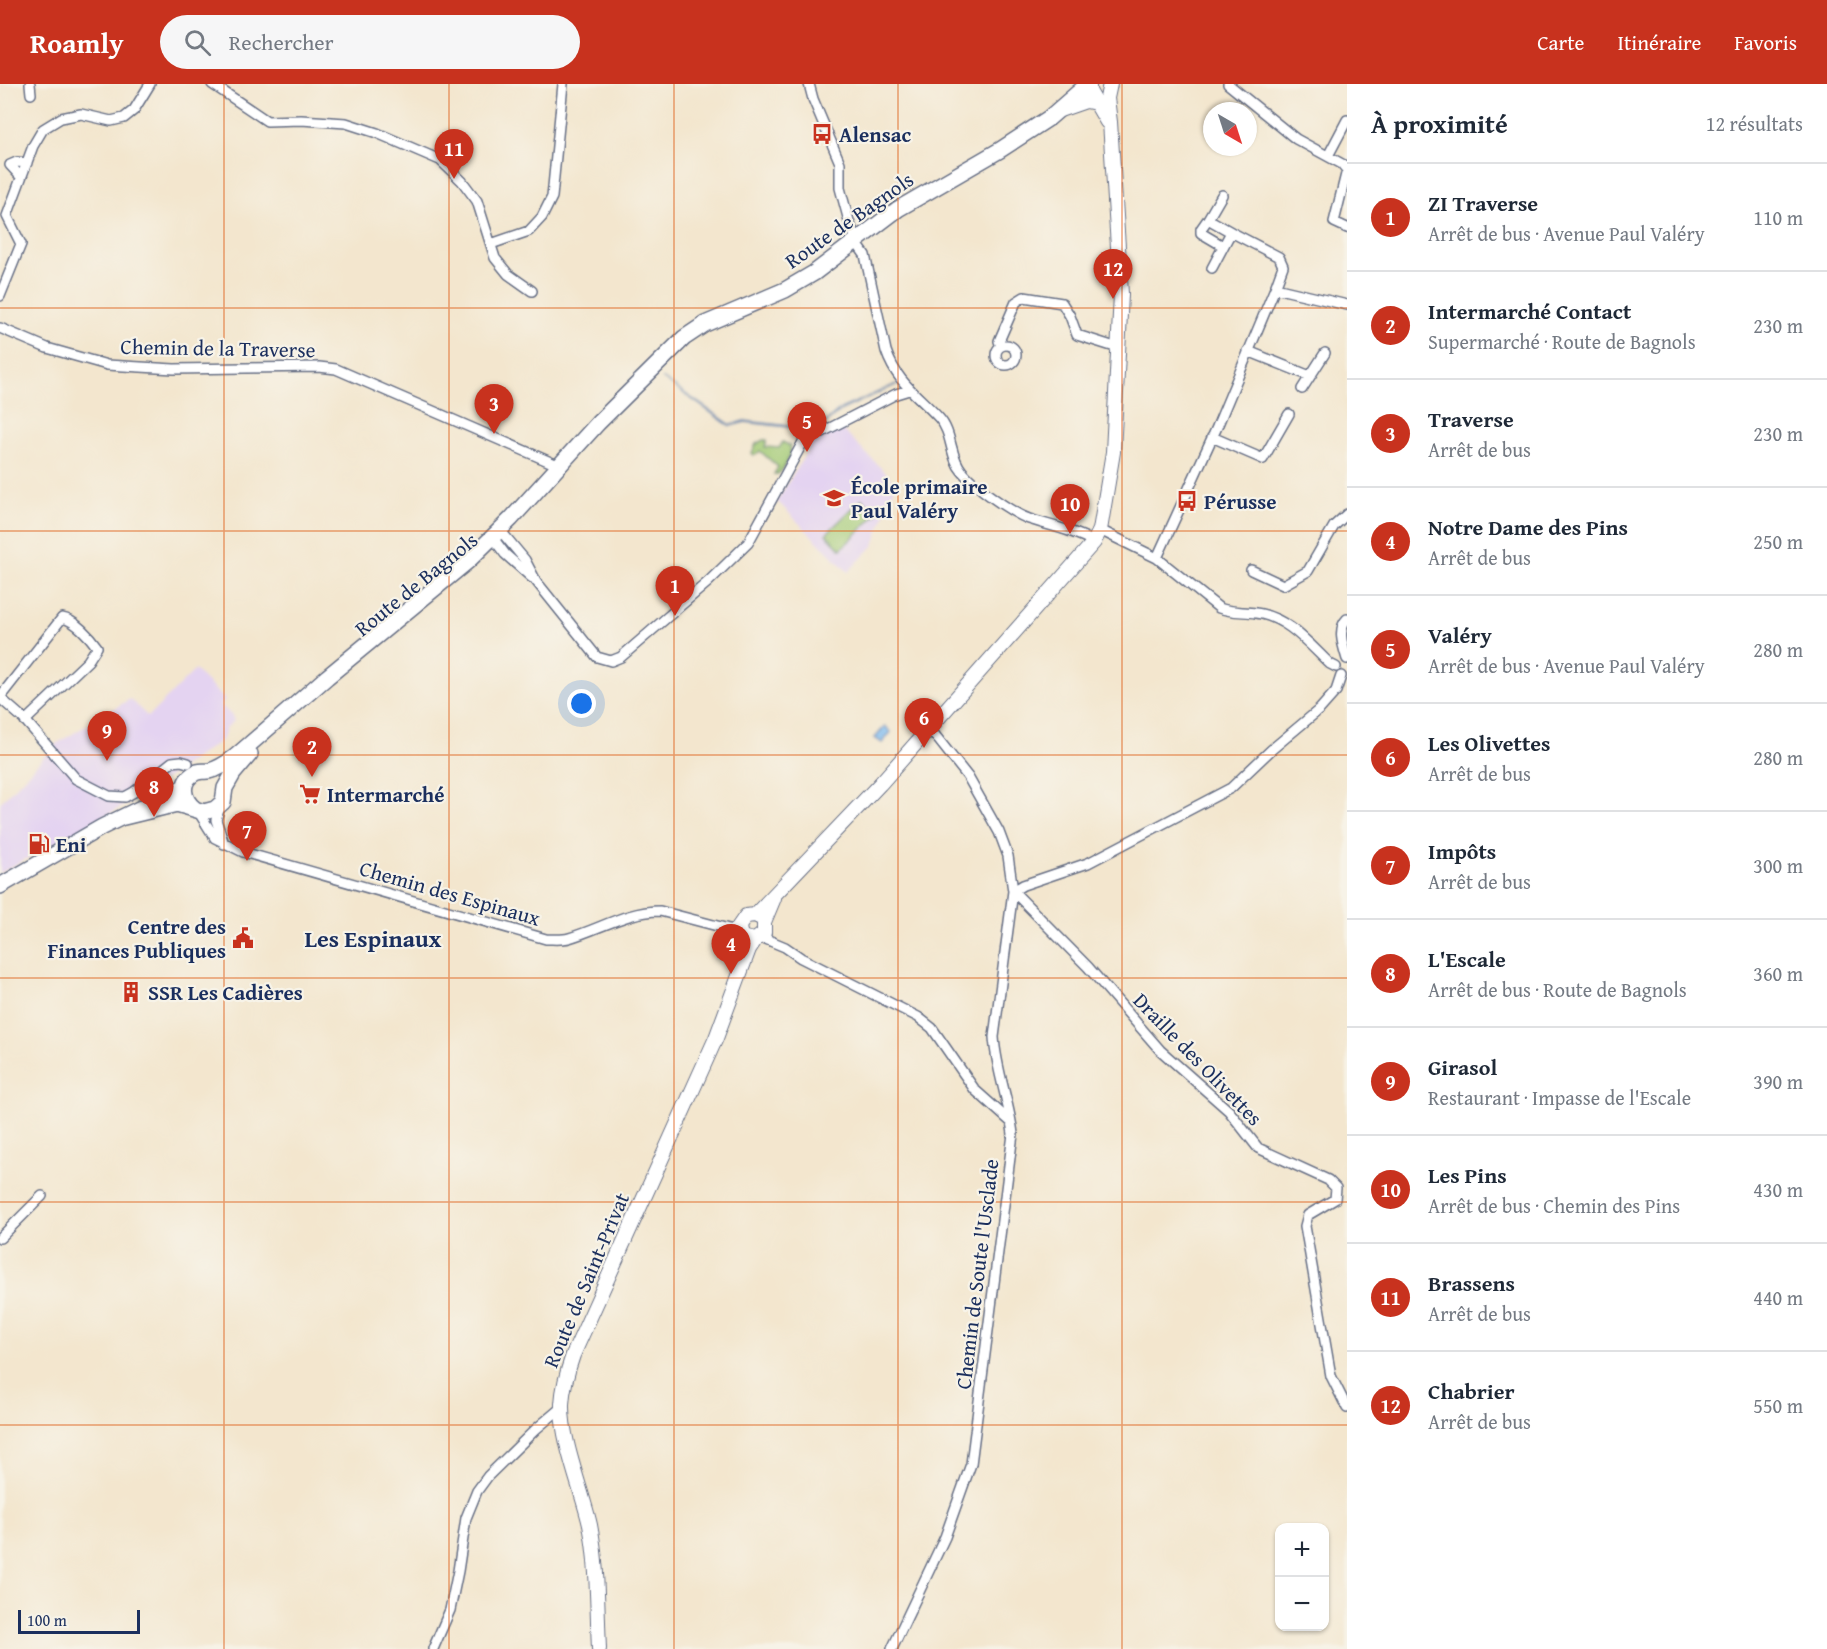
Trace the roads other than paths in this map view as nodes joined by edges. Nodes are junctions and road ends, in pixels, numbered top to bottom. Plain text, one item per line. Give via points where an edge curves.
1 (30, 84) edge
2 (150, 84) edge
3 (212, 84) edge
4 (563, 84) edge
5 (809, 84) edge
6 (1089, 84) edge
7 (1228, 84) edge
8 (31, 94) dead end
9 (1104, 99) edge
10 (1060, 110) junction
11 (1347, 120) edge
12 (1328, 156) junction
13 (0, 160) edge
14 (27, 163) junction
15 (10, 165) junction
16 (21, 177) junction
17 (1222, 195) dead end
18 (1208, 219) junction
19 (1347, 228) edge
20 (1231, 232) junction
21 (856, 240) junction
22 (491, 244) junction
23 (1223, 246) junction
24 (1212, 268) dead end
25 (1275, 288) junction
26 (532, 291) dead end
27 (0, 296) edge
28 (1347, 305) edge
29 (0, 328) edge
30 (1001, 346) dead end
31 (1118, 348) junction
32 (1248, 351) junction
33 (1325, 353) dead end
34 (1310, 376) junction
35 (1302, 389) dead end
36 (909, 390) junction
37 (1288, 414) dead end
38 (1212, 437) junction
39 (562, 466) junction
40 (1347, 514) edge
41 (1097, 536) junction
42 (499, 537) junction
43 (1156, 558) junction
44 (1251, 570) dead end
45 (1347, 619) edge
46 (1347, 659) edge
47 (1341, 673) edge
48 (0, 697) edge
49 (282, 720) junction
50 (25, 721) junction
51 (930, 729) junction
52 (188, 763) junction
53 (205, 771) junction
54 (185, 786) junction
55 (225, 788) junction
56 (220, 805) junction
57 (196, 810) junction
58 (124, 817) junction
59 (224, 844) junction
60 (0, 886) edge
61 (1013, 891) junction
62 (753, 929) junction
63 (1011, 1122) junction
64 (42, 1196) dead end
65 (0, 1238) edge
66 (562, 1407) junction
67 (1347, 1408) edge
68 (433, 1649) edge
69 (599, 1649) edge
70 (892, 1649) edge

1 - 8 street
2 - 14 street via 134,110 124,118 111,121 81,114 61,118 43,129
3 - 22 street via 267,120 346,123 440,160 477,201
4 - 22 street via 552,196 542,217 529,231
5 - 21 street via 840,163 840,188
6 - 9 street via 1089,91
6 - 10 main road, Route de Bagnols
7 - 12 street via 1296,139
9 - 10 street
9 - 31 street via 1110,129 1121,294
10 - 21 main road, Route de Bagnols via 898,209
11 - 12 street
12 - 19 street via 1347,170 1334,222
13 - 15 street
14 - 15 street
14 - 16 street
15 - 16 street
16 - 27 street via 7,216 21,244
17 - 18 street
18 - 20 street
18 - 23 street via 1201,233
20 - 23 street
20 - 25 street via 1279,257 1283,267
21 - 36 street via 865,255 891,364
21 - 39 main road, Route de Bagnols via 828,264 798,282 705,324 684,338
22 - 26 street via 495,258 508,274
23 - 24 street
25 - 28 street
25 - 32 street
29 - 39 street, Chemin de la Traverse via 46,348 107,365 336,369
30 - 31 street via 999,340 1016,302 1024,297 1062,303 1077,334
31 - 41 street via 1113,452
32 - 34 street
32 - 38 street
33 - 34 street
34 - 35 street
36 - 41 street via 941,419 955,459 974,482 1018,514
36 - 42 street via 803,442 748,543 621,657 611,661 597,657 536,581 505,554
37 - 38 street via 1263,459
38 - 43 street
39 - 42 main road, Route de Bagnols
40 - 44 street via 1334,525 1308,570 1283,585
41 - 43 street
41 - 51 street, Route de Saint-Privat
42 - 49 main road, Route de Bagnols
43 - 47 street via 1219,609 1274,617
45 - 46 street via 1341,626
46 - 47 street via 1341,659
47 - 61 street via 1336,691 1320,709 1231,788 1088,862
48 - 50 street
48 - 50 street via 62,618 91,639 97,647 88,661
49 - 53 main road via 224,765
49 - 55 main road via 241,763
50 - 52 street via 76,779 109,796 125,797 172,762
51 - 61 street via 968,777 999,832 1008,856
51 - 62 street, Route de Saint-Privat via 780,889
52 - 53 street
52 - 54 street
53 - 54 main road via 192,775
53 - 55 main road via 220,777
54 - 57 main road via 186,800
54 - 58 main road
55 - 56 main road
56 - 57 main road via 210,811
56 - 59 street via 216,820
57 - 58 main road via 177,804
57 - 59 street, Chemin des Espinaux via 215,838
58 - 60 main road
59 - 62 street, Chemin des Espinaux via 267,860 546,939 567,938 651,911
61 - 63 street, Chemin de Soute l'Usclade via 994,1037 995,1058
61 - 67 street, Draille des Olivettes via 1088,967 1160,1050 1229,1111 1258,1148 1328,1180 1336,1188 1335,1199 1308,1215 1305,1226 1331,1376
62 - 63 street via 801,958 918,1017 932,1028 975,1090
62 - 66 street, Route de Saint-Privat via 716,1038 573,1355 564,1382
63 - 70 street, Chemin de Soute l'Usclade via 1013,1134 971,1464 945,1537
64 - 65 street
66 - 68 street via 477,1491 466,1518 450,1610
66 - 69 street, Route de Saint-Privat via 590,1526

